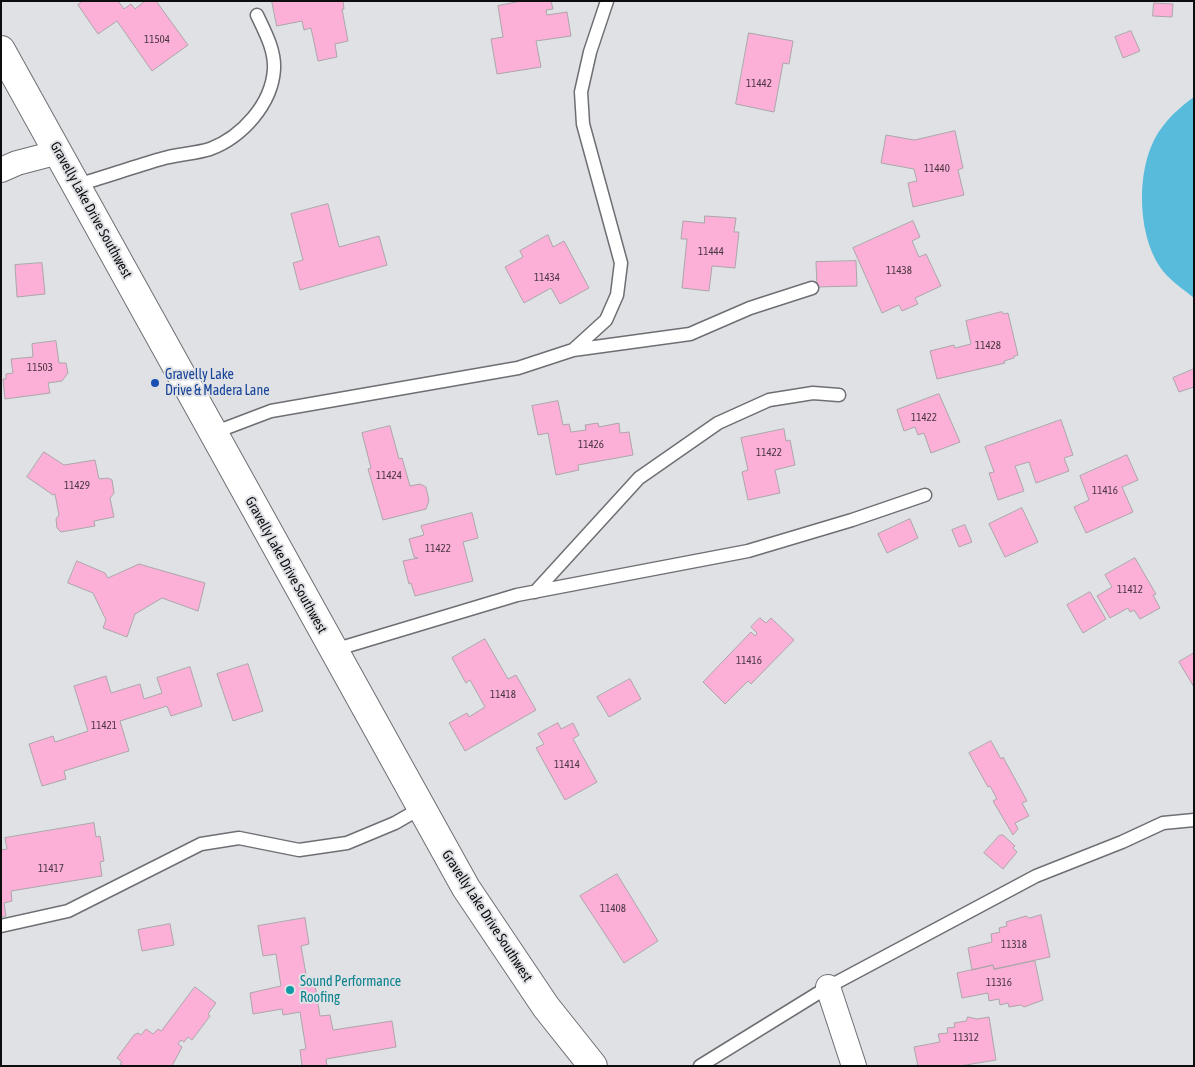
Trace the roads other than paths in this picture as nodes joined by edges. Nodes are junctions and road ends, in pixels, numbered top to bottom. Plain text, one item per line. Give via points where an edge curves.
1 (607, 1) edge
2 (257, 15) dead end
3 (1, 50) edge
4 (59, 152) junction
5 (1, 170) edge
6 (77, 185) junction
7 (812, 288) dead end
8 (573, 350) junction
9 (840, 395) dead end
10 (213, 433) junction
11 (925, 495) dead end
12 (535, 592) junction
13 (334, 650) junction
14 (421, 808) junction
15 (1194, 820) edge
16 (1, 926) edge
17 (828, 987) junction
18 (593, 1066) edge
19 (700, 1066) edge
20 (854, 1066) edge

1 - 8 lane via 581,92 582,124 621,263 616,295 606,320
2 - 6 lane via 271,46 274,68 271,87 262,106 247,124 228,140 211,148 164,158
3 - 4 main road, Gravelly Lake Drive Southwest
4 - 5 street
4 - 6 main road, Gravelly Lake Drive Southwest
6 - 10 main road, Gravelly Lake Drive Southwest
7 - 8 lane via 750,308 690,334
8 - 10 lane via 518,368 271,411
9 - 12 lane via 812,393 769,400 718,423 639,478
10 - 13 main road, Gravelly Lake Drive Southwest
11 - 12 lane via 748,551
12 - 13 lane
13 - 14 main road, Gravelly Lake Drive Southwest
14 - 16 lane via 347,843 299,850 239,838 200,844 68,911
14 - 18 main road, Gravelly Lake Drive Southwest via 466,888 546,1007
15 - 17 lane via 1163,823 1036,876
17 - 19 lane
17 - 20 street

